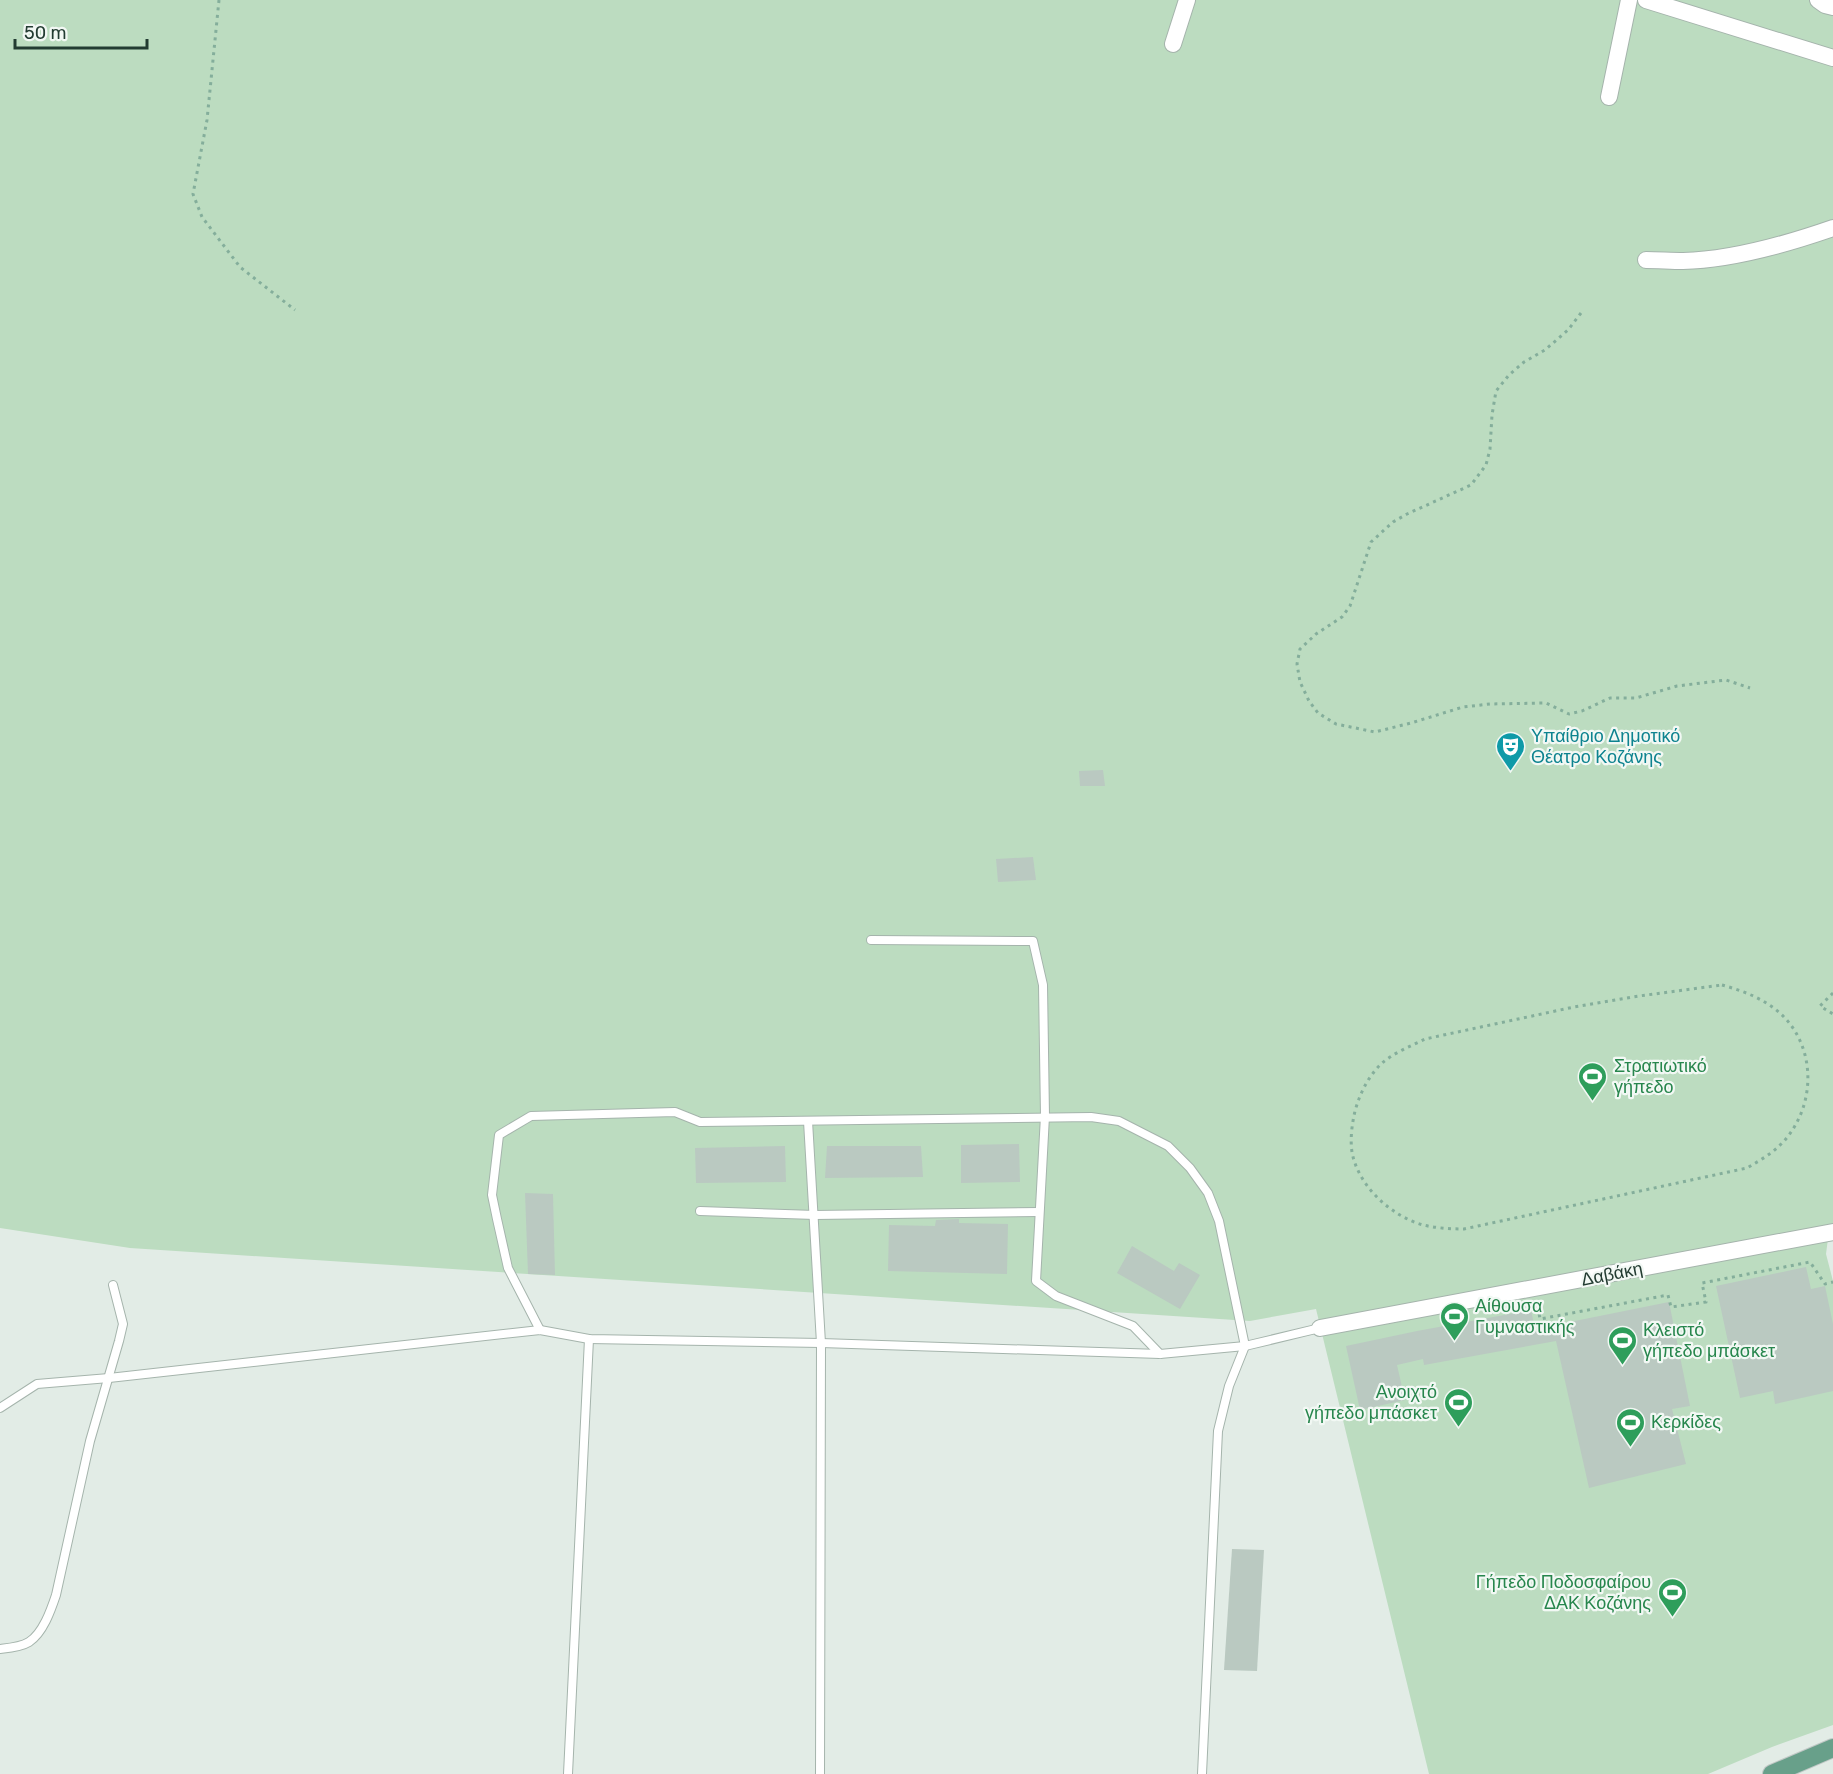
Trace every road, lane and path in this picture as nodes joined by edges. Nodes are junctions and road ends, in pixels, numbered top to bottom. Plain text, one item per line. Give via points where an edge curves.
1 (219, 0) edge
2 (1187, 0) edge
3 (1629, 0) edge
4 (1646, 0) edge
5 (1818, 0) edge
6 (1833, 7) edge
7 (1173, 44) dead end
8 (1833, 58) edge
9 (1609, 97) dead end
10 (1833, 228) edge
11 (1646, 260) dead end
12 (295, 310) dead end
13 (1581, 313) dead end
14 (1750, 688) dead end
15 (871, 940) dead end
16 (1833, 993) edge
17 (1833, 1014) edge
18 (1445, 1035) joint
19 (1045, 1116) junction
20 (808, 1121) junction
21 (700, 1211) dead end
22 (1039, 1212) junction
23 (815, 1215) junction
24 (1833, 1232) edge
25 (1833, 1282) edge
26 (112, 1285) dead end
27 (1539, 1307) dead end
28 (1320, 1328) joint
29 (540, 1330) junction
30 (589, 1339) junction
31 (821, 1343) junction
32 (1245, 1346) junction
33 (1160, 1354) junction
34 (109, 1378) junction
35 (0, 1408) edge
36 (0, 1649) edge
37 (1833, 1748) edge
38 (568, 1774) edge
39 (820, 1774) edge
40 (1202, 1774) edge
41 (1772, 1774) edge

1 - 12 path via 207,120 193,194 202,217 240,267
2 - 7 street
3 - 9 street
4 - 8 street
5 - 6 street
10 - 11 street via 1723,257
13 - 14 path via 1568,330 1524,362 1496,391 1490,450 1486,465 1471,485 1407,514 1371,542 1350,606 1342,617 1300,649 1300,682 1318,712 1336,724 1375,732 1463,706 1546,703 1569,714 1610,698 1636,698 1677,686 1726,680
15 - 19 lane via 1033,941 1043,985
16 - 17 path via 1820,1006
18 - 18 path via 1425,1038 1383,1062 1367,1080 1353,1118 1352,1152 1366,1185 1392,1210 1423,1225 1447,1229 1464,1229 1747,1168 1778,1148 1791,1132 1809,1083 1804,1050 1784,1017 1756,998 1722,985 1574,1007
19 - 20 lane
19 - 22 lane
19 - 32 lane via 1119,1121 1168,1146 1190,1167 1208,1193 1219,1221
20 - 23 lane
20 - 29 lane via 700,1122 675,1112 531,1116 499,1135 493,1203 508,1268
21 - 23 lane
22 - 23 lane
22 - 33 lane via 1036,1281 1056,1296 1133,1326
23 - 31 lane
24 - 28 street, Δαβάκη
25 - 27 path via 1826,1284 1810,1262 1702,1281 1706,1302 1671,1307 1668,1295 1540,1318
26 - 34 lane via 123,1324
28 - 32 lane
29 - 30 lane
29 - 34 lane
30 - 31 lane
30 - 38 lane
31 - 33 lane
31 - 39 lane
32 - 33 lane
32 - 40 lane via 1229,1386 1218,1431
34 - 35 lane via 37,1384
34 - 36 lane via 90,1441 51,1611 30,1641
37 - 41 main road

